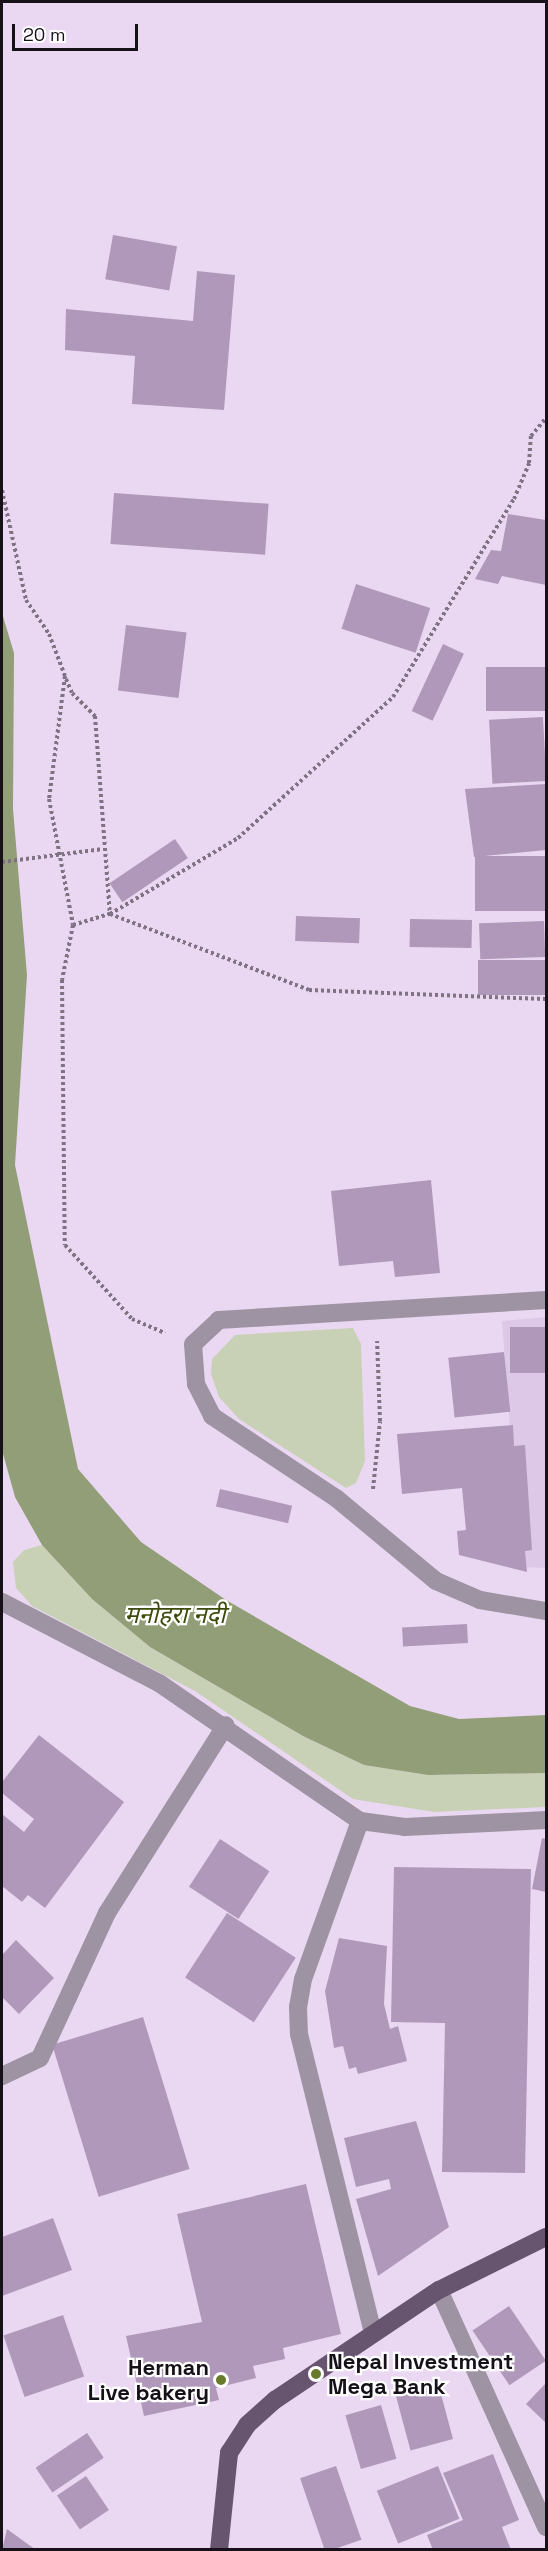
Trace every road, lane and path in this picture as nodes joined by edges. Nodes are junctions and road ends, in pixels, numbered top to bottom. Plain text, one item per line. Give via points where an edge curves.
1 (546, 418) edge
2 (2, 490) edge
3 (65, 676) junction
4 (103, 849) junction
5 (2, 862) edge
6 (110, 914) junction
7 (73, 925) junction
8 (546, 999) edge
9 (546, 1300) edge
10 (375, 1311) junction
11 (193, 1344) junction
12 (356, 1516) junction
13 (2, 1602) edge
14 (546, 1611) edge
15 (226, 1725) junction
16 (546, 1820) edge
17 (360, 1821) junction
18 (2, 2076) edge
19 (546, 2237) edge
20 (439, 2289) junction
21 (373, 2332) junction
22 (546, 2527) edge
23 (219, 2550) edge

1 - 6 path via 531,436 529,463 514,499 442,625 393,697 238,838
2 - 3 path via 26,600 49,634
3 - 4 path via 72,693 95,716
3 - 7 path via 49,799
4 - 5 path
4 - 6 path
6 - 7 path
6 - 8 path via 309,990
7 - 11 path via 62,980 65,1245 132,1319
9 - 10 street
10 - 11 street via 219,1320
10 - 12 path via 378,1460 370,1497
11 - 12 street via 196,1384 212,1416
12 - 14 street via 436,1581 480,1600
13 - 15 street via 159,1683
15 - 17 street
15 - 18 street via 107,1913 40,2058
16 - 17 street via 405,1827
17 - 21 street via 303,1979 298,2007 299,2034
19 - 20 main road
20 - 21 main road
20 - 22 street
21 - 23 main road via 247,2425 229,2453

